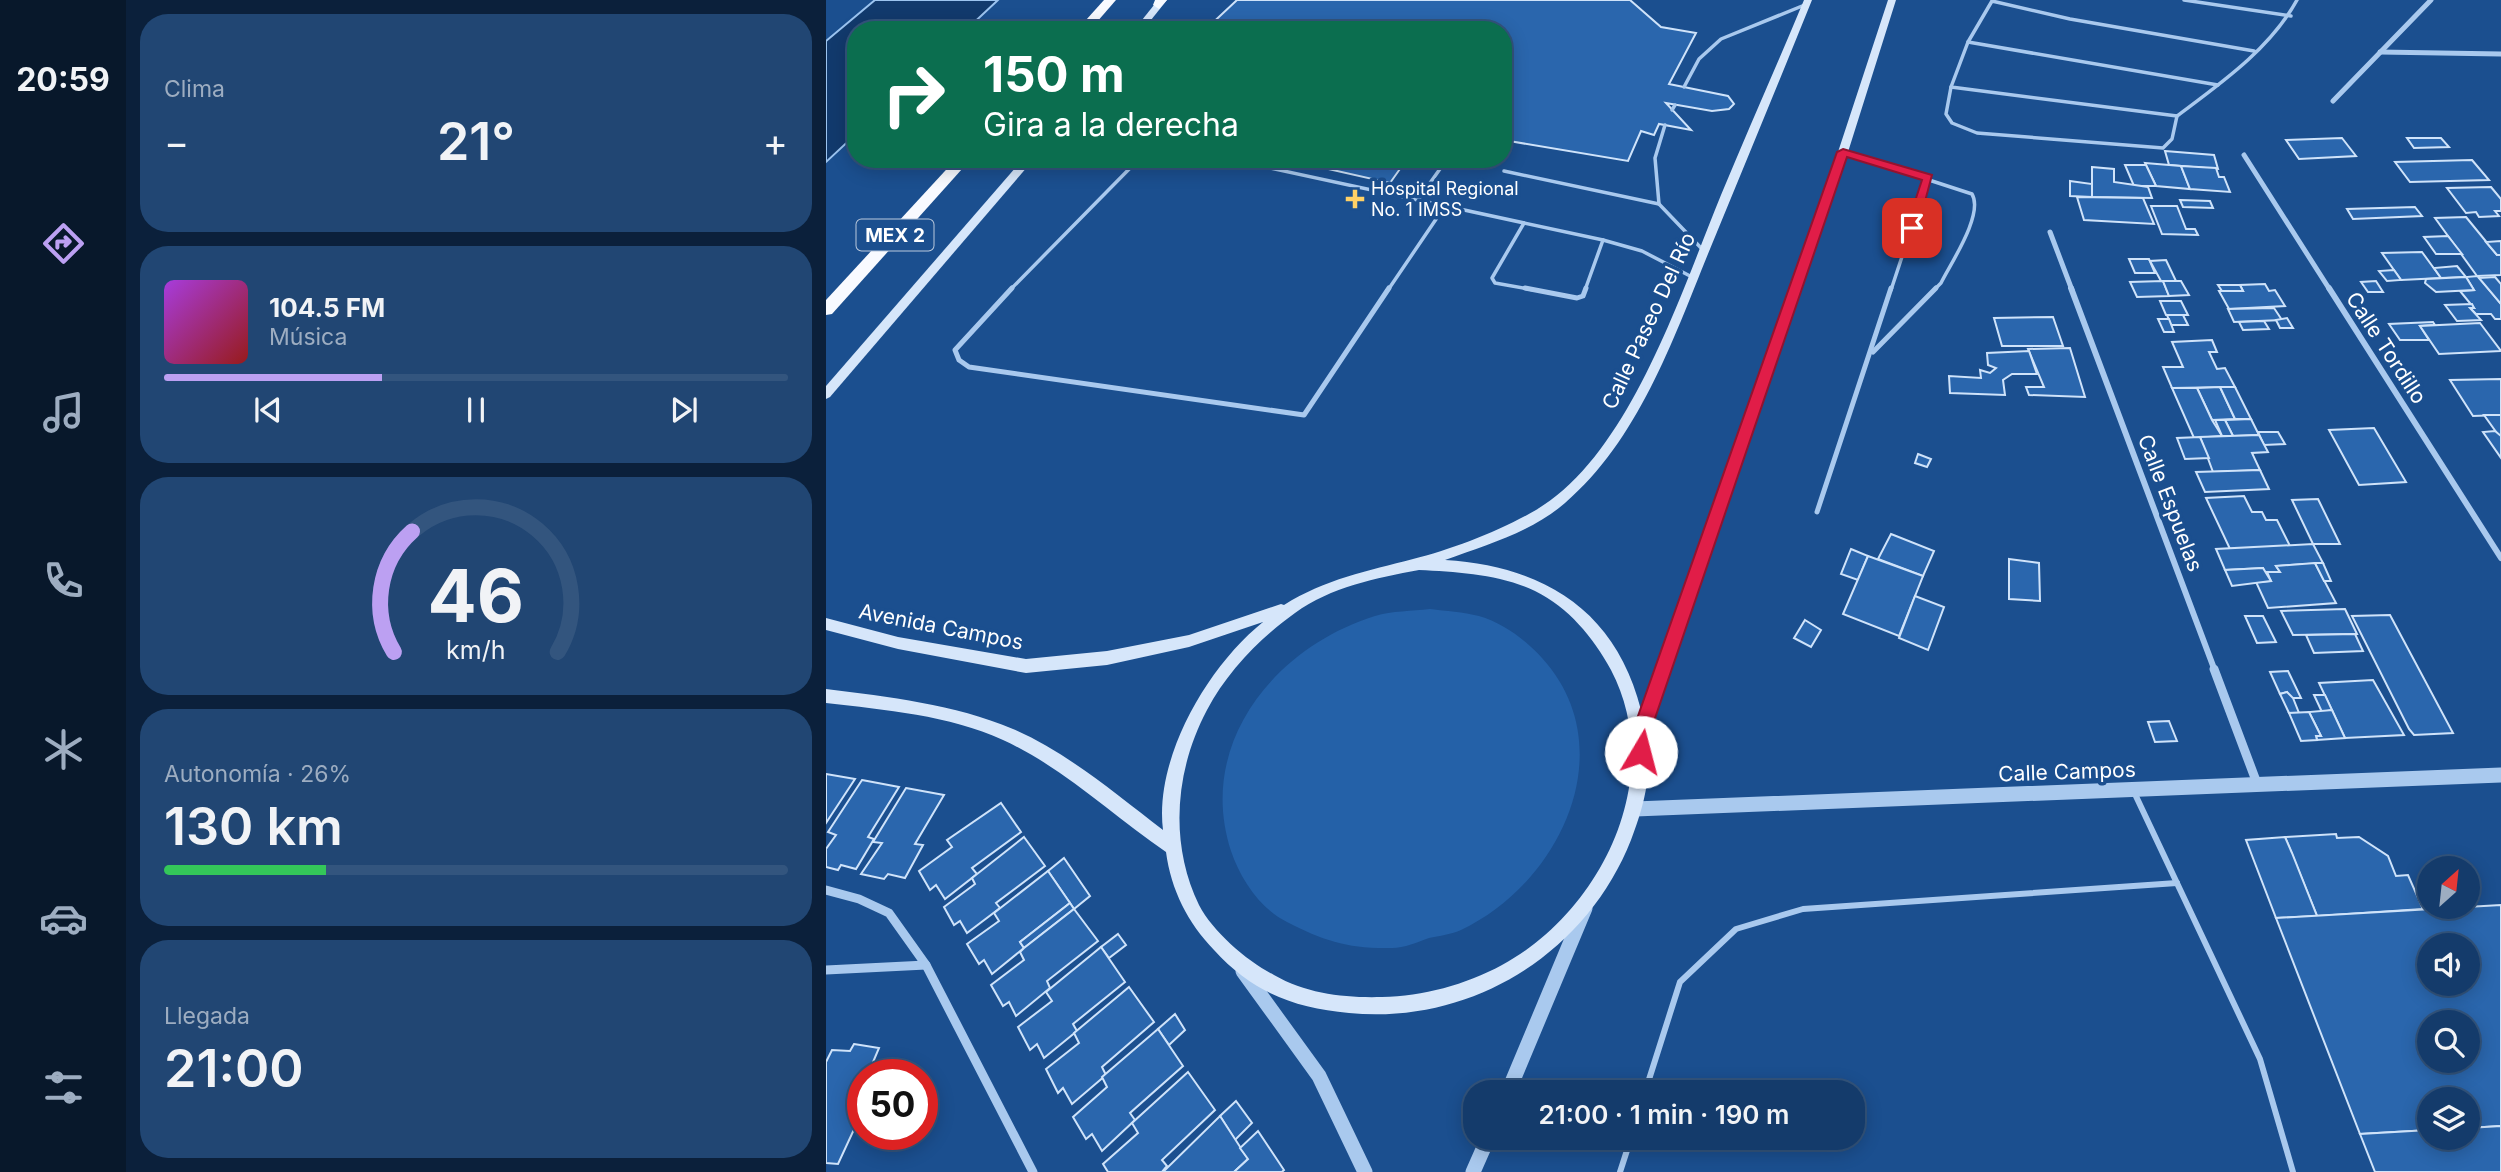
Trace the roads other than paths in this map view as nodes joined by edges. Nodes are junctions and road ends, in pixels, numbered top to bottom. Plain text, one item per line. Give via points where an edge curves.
1 (1110, 0) edge
2 (1892, 0) edge
3 (1991, 0) edge
4 (2184, 0) edge
5 (2297, 0) edge
6 (2431, 0) edge
7 (1161, 2) edge
8 (1807, 2) edge
9 (2291, 16) junction
10 (1091, 21) edge
11 (1145, 21) edge
12 (1968, 42) junction
13 (2254, 51) junction
14 (2380, 52) junction
15 (2501, 54) edge
16 (2218, 85) junction
17 (1684, 87) dead end
18 (1951, 87) junction
19 (2333, 101) dead end
20 (1675, 105) dead end
21 (1672, 110) dead end
22 (2177, 116) junction
23 (1665, 125) dead end
24 (1843, 152) junction
25 (2244, 155) dead end
26 (956, 168) edge
27 (1021, 168) edge
28 (1130, 168) edge
29 (1270, 168) edge
30 (1441, 168) edge
31 (1504, 171) dead end
32 (1928, 178) junction
33 (1418, 200) junction
34 (1660, 204) junction
35 (1445, 206) junction
36 (1524, 223) junction
37 (2050, 232) dead end
38 (1603, 240) junction
39 (1703, 250) junction
40 (1692, 277) junction
41 (826, 310) edge
42 (1871, 354) junction
43 (826, 394) edge
44 (1817, 512) dead end
45 (2501, 558) edge
46 (1419, 564) junction
47 (1293, 607) junction
48 (826, 624) edge
49 (826, 696) edge
50 (1641, 733) junction
51 (2501, 775) edge
52 (2258, 786) junction
53 (2133, 790) junction
54 (1635, 809) junction
55 (1171, 846) junction
56 (2177, 883) junction
57 (826, 890) edge
58 (1587, 904) junction
59 (926, 965) junction
60 (1239, 965) junction
61 (826, 970) edge
62 (1513, 1080) edge
63 (1649, 1080) edge
64 (1483, 1150) edge
65 (1627, 1150) edge
66 (1033, 1172) edge
67 (1365, 1172) edge
68 (1473, 1172) edge
69 (1620, 1172) edge
70 (2293, 1172) edge

1 - 10 highway
2 - 24 main road
3 - 12 lane
3 - 13 lane via 2070,19
4 - 9 lane
5 - 9 lane
6 - 14 street
7 - 11 main road
8 - 17 lane via 1721,39 1699,59
8 - 39 main road, Calle Paseo Del Río
9 - 13 lane
12 - 16 lane
12 - 18 lane
13 - 16 lane
14 - 15 street
14 - 19 street
16 - 22 lane
18 - 22 lane
18 - 22 lane via 1946,114 1952,123 1977,133 2164,148 2172,139
20 - 21 lane
23 - 34 lane via 1655,158
24 - 32 lane
24 - 50 main road
25 - 45 street, Calle Tordillo
26 - 41 highway, MEX 2
27 - 43 main road
28 - 35 lane via 962,338 955,350 959,360 969,367 1025,377 1304,415
29 - 33 lane
30 - 33 lane
31 - 34 lane
32 - 42 lane
32 - 42 lane via 1972,194 1974,217 1941,283
33 - 35 lane
34 - 39 lane
35 - 36 lane
36 - 38 lane
36 - 38 lane via 1492,278 1495,284 1583,296
37 - 52 street, Calle Espuelas
38 - 40 lane via 1642,251
39 - 40 main road, Calle Paseo Del Río
40 - 46 main road, Calle Paseo Del Río via 1638,395 1615,438 1591,469 1559,501 1513,527
42 - 44 lane
46 - 47 main road via 1354,577
46 - 50 main road via 1482,568 1540,587 1589,622 1624,673
47 - 48 main road, Avenida Campos via 1189,641 1107,659 1026,666 898,643
47 - 55 main road via 1248,641 1226,667 1185,735 1170,790
49 - 55 main road via 967,720 1030,745
50 - 54 main road via 1642,771
51 - 52 street, Calle Campos
52 - 53 street, Calle Campos
53 - 54 street, Calle Campos
53 - 56 lane
54 - 58 main road via 1617,858
55 - 60 main road via 1193,911
56 - 63 lane via 1803,909 1736,929 1680,982
56 - 70 lane via 2260,1059
57 - 59 street via 889,913
58 - 60 main road via 1530,958 1458,995 1378,1009 1303,998
58 - 62 street
59 - 61 street
59 - 66 street
60 - 67 street via 1319,1076
64 - 68 street
65 - 69 lane

